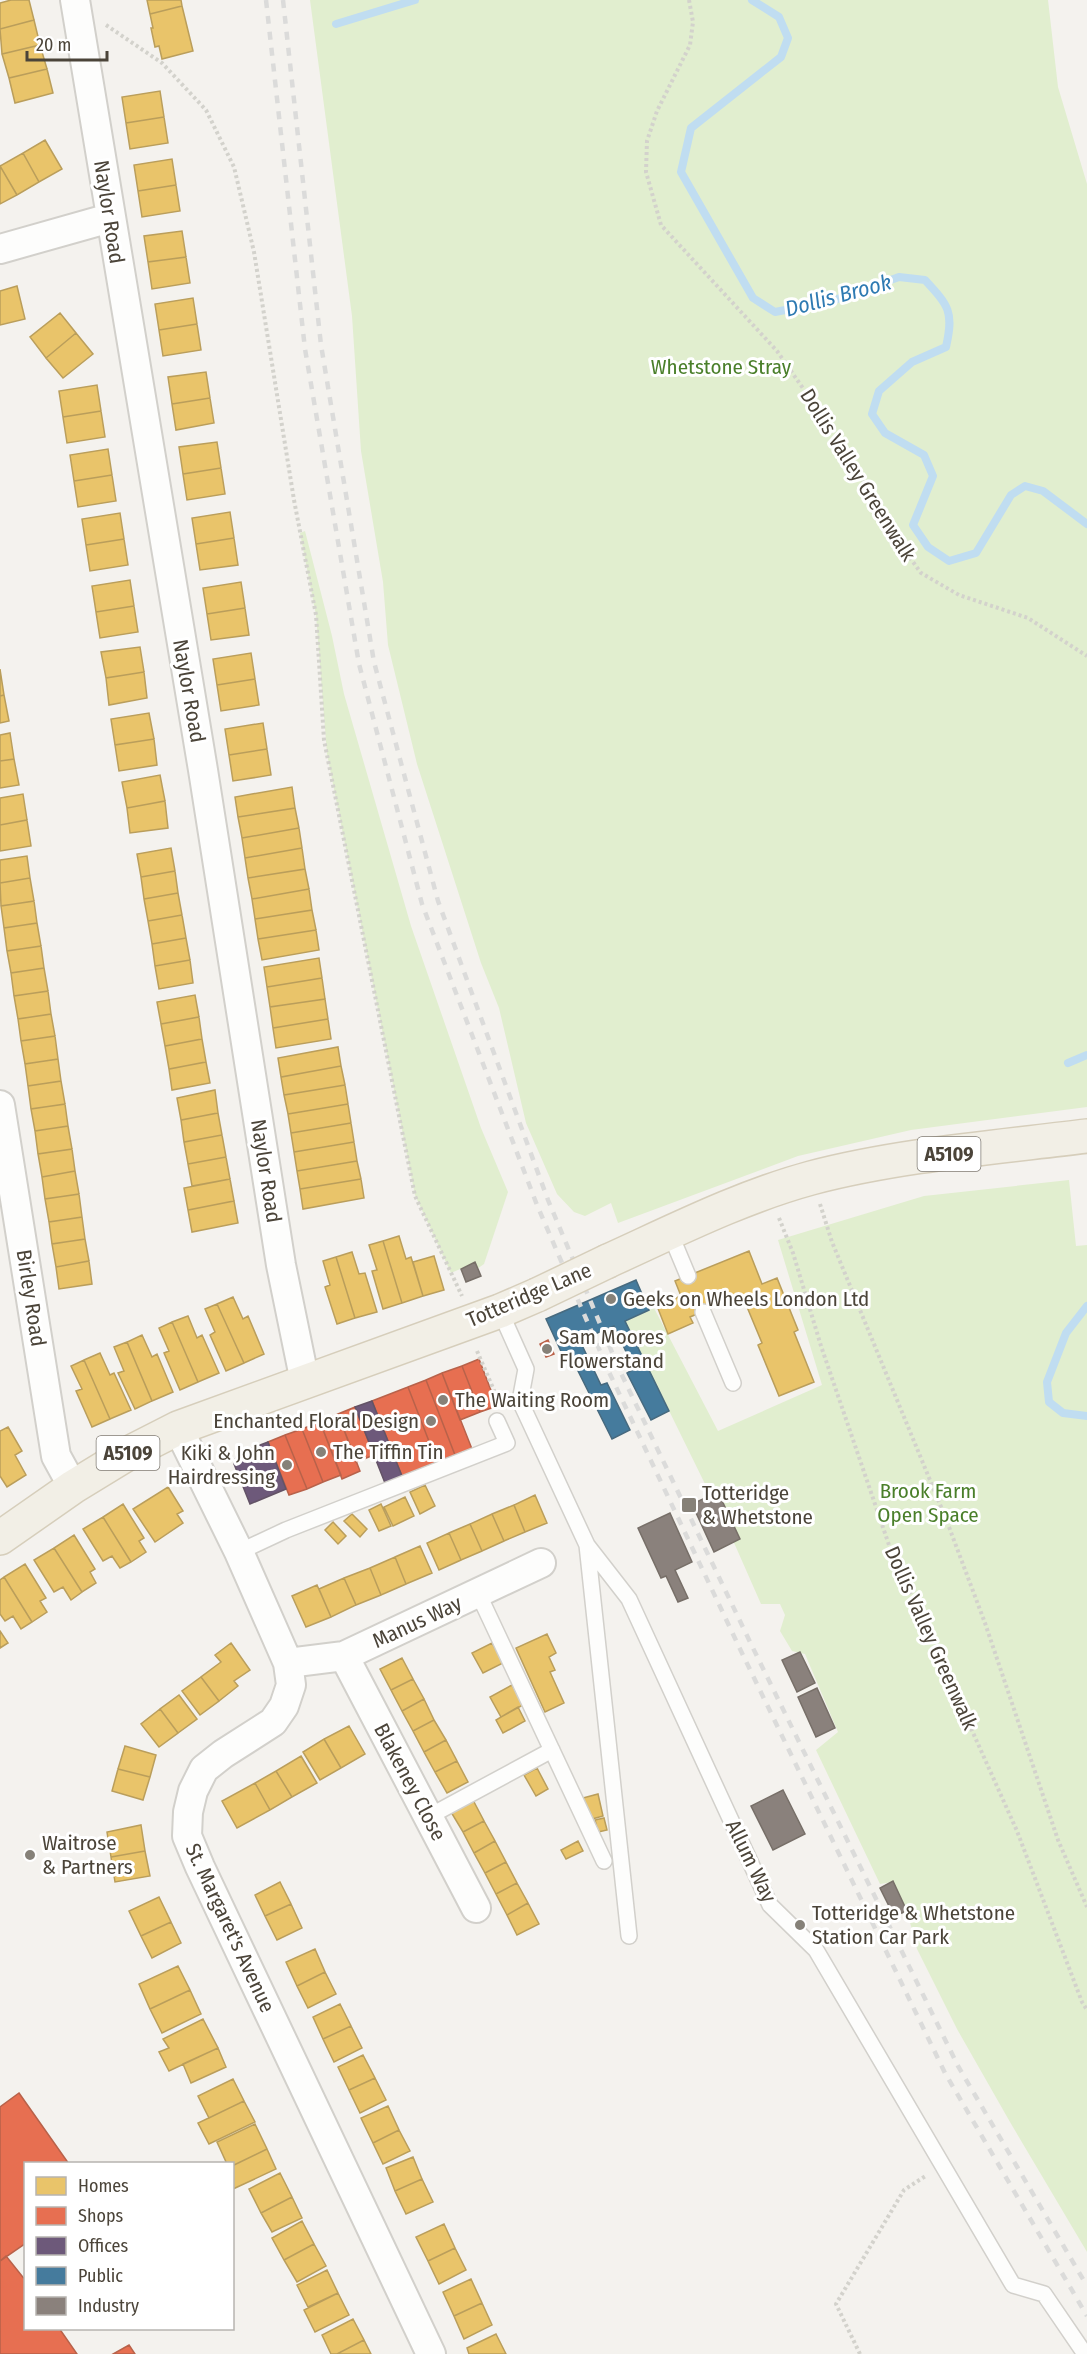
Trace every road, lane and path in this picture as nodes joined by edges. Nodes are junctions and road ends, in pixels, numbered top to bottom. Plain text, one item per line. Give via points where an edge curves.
1 (689, 0) edge
2 (77, 10) edge
3 (110, 218) junction
4 (0, 249) edge
5 (1087, 656) edge
6 (0, 1105) edge
7 (1087, 1136) edge
8 (812, 1178) junction
9 (769, 1192) junction
10 (670, 1233) junction
11 (688, 1276) dead end
12 (703, 1312) dead end
13 (479, 1318) junction
14 (305, 1382) junction
15 (733, 1383) dead end
16 (497, 1421) joint
17 (178, 1428) junction
18 (73, 1487) junction
19 (0, 1538) edge
20 (587, 1545) junction
21 (239, 1552) junction
22 (541, 1563) dead end
23 (478, 1593) junction
24 (344, 1656) junction
25 (288, 1663) junction
26 (552, 1750) junction
27 (428, 1817) junction
28 (604, 1861) dead end
29 (1087, 1907) edge
30 (476, 1908) dead end
31 (629, 1936) dead end
32 (1087, 2010) edge
33 (942, 2164) junction
34 (431, 2354) edge
35 (860, 2354) edge
36 (1085, 2354) edge

1 - 5 path, Dollis Valley Greenwalk via 693,22 690,45 657,111 647,141 646,172 661,225 777,351 844,447 890,530 921,573 960,595 1028,618
2 - 3 street, Naylor Road
2 - 13 path via 109,26 162,63 206,110 234,167 254,252 316,615 324,740 415,1196
3 - 4 street
3 - 14 street, Naylor Road via 281,1265
6 - 18 street, Birley Road via 56,1456
7 - 8 main road, Totteridge Lane / A5109 via 940,1155
8 - 9 main road, Totteridge Lane / A5109
8 - 29 path via 832,1242 946,1519 1058,1840
9 - 10 main road, Totteridge Lane / A5109
9 - 32 path, Dollis Valley Greenwalk via 793,1253 889,1545 1017,1831
10 - 11 lane
10 - 13 main road, Totteridge Lane / A5109, bridge
12 - 15 lane
13 - 14 main road, Totteridge Lane / A5109
13 - 16 path via 503,1412
13 - 20 lane, Allum Way via 526,1369 520,1401
14 - 17 main road, Totteridge Lane / A5109
16 - 21 lane via 507,1443
17 - 18 main road, Totteridge Lane / A5109
17 - 21 street, St. Margaret's Avenue
18 - 19 main road, Totteridge Lane / A5109
20 - 31 lane, Allum Way
20 - 33 lane, Allum Way via 629,1599 770,1905 816,1950
21 - 25 street, St. Margaret's Avenue
22 - 23 street, Manus Way
23 - 24 street, Manus Way
23 - 26 lane
24 - 25 street, Manus Way
24 - 27 street, Blakeney Close
25 - 34 street, St. Margaret's Avenue via 291,1684 284,1706 273,1722 204,1769 193,1791 187,1836
26 - 27 lane
26 - 28 lane
27 - 30 street, Blakeney Close
33 - 35 path via 904,2190 836,2304
33 - 36 lane, Allum Way via 1013,2285 1044,2294

